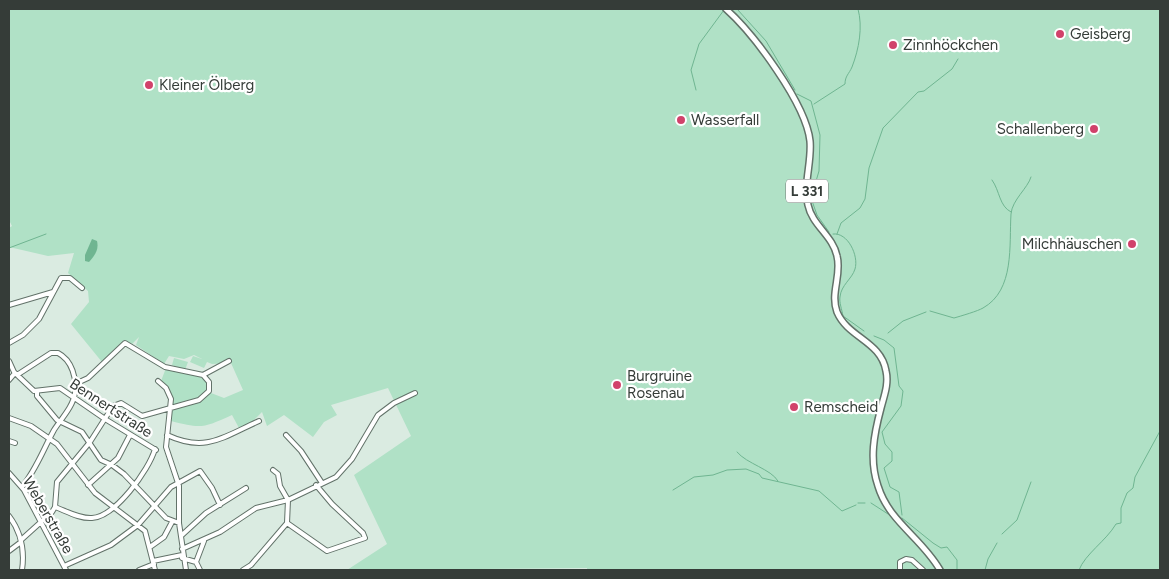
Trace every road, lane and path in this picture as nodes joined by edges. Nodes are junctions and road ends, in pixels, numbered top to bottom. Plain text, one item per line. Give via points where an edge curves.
1 (726, 9) edge
2 (82, 288) dead end
3 (53, 292) junction
4 (9, 305) edge
5 (9, 343) edge
6 (9, 361) edge
7 (229, 361) dead end
8 (16, 374) junction
9 (203, 375) junction
10 (9, 380) edge
11 (158, 381) dead end
12 (75, 384) junction
13 (37, 392) junction
14 (415, 393) dead end
15 (73, 398) junction
16 (171, 409) junction
17 (9, 418) edge
18 (104, 419) junction
19 (259, 421) dead end
20 (60, 422) junction
21 (130, 435) junction
22 (167, 435) junction
23 (286, 435) dead end
24 (50, 439) junction
25 (9, 442) edge
26 (90, 442) junction
27 (15, 443) dead end
28 (73, 462) junction
29 (112, 465) junction
30 (273, 470) dead end
31 (9, 473) edge
32 (179, 482) junction
33 (322, 483) junction
34 (88, 485) junction
35 (135, 485) junction
36 (316, 485) junction
37 (22, 487) junction
38 (246, 488) dead end
39 (288, 500) junction
40 (220, 505) junction
41 (154, 506) junction
42 (55, 507) junction
43 (113, 507) junction
44 (9, 516) edge
45 (41, 521) junction
46 (172, 522) junction
47 (286, 523) junction
48 (179, 524) junction
49 (138, 525) junction
50 (182, 534) junction
51 (21, 541) junction
52 (204, 541) junction
53 (150, 547) junction
54 (182, 549) junction
55 (9, 551) edge
56 (182, 556) junction
57 (154, 562) junction
58 (196, 562) junction
59 (65, 568) edge
60 (22, 570) edge
61 (139, 570) edge
62 (155, 570) edge
63 (186, 570) edge
64 (200, 570) edge
65 (245, 570) edge
66 (900, 570) edge
67 (923, 570) edge
68 (940, 570) edge

1 - 68 main road, L 331 via 776,71 804,115 810,146 807,202 814,221 837,254 836,311 847,326 876,349 886,370 886,386 873,445 876,482 892,515 925,549
2 - 3 street via 65,277 59,280
3 - 4 street
3 - 5 street via 39,319
6 - 8 street
7 - 9 street
8 - 10 street
8 - 12 street via 56,352 68,360
8 - 13 street
9 - 12 street via 165,367 125,343 88,378
9 - 16 street via 210,384 206,396
11 - 16 street via 169,392
12 - 15 street
13 - 15 street, Bennertstraße via 57,387
13 - 20 street
14 - 33 street via 394,402 378,415 346,467 336,477
15 - 18 street, Bennertstraße
15 - 20 street
16 - 18 street via 142,416 117,403
16 - 22 street
17 - 24 street via 28,424
18 - 21 street, Bennertstraße
18 - 26 street
19 - 22 street via 209,443 189,444
20 - 24 street
20 - 26 street via 82,432
21 - 29 street
21 - 35 street, Bennertstraße via 155,449 146,471
22 - 32 street via 166,450
23 - 33 street via 301,450
24 - 28 street
24 - 37 street via 36,469
25 - 27 street
26 - 28 street
26 - 29 street via 101,460
28 - 34 street
28 - 42 street via 56,482
29 - 34 street
29 - 35 street
30 - 39 street via 278,474
31 - 37 street, Weberstraße
32 - 40 street via 200,471
32 - 41 street
32 - 48 street
33 - 36 street
34 - 43 street
35 - 41 street
35 - 43 street
36 - 39 street
36 - 47 street via 363,532 365,538 325,551
37 - 45 street, Weberstraße
38 - 40 street
39 - 47 street
39 - 52 street via 256,508
40 - 50 street
41 - 46 street
41 - 49 street
42 - 43 street via 95,518
42 - 45 street
43 - 49 street
44 - 51 street
45 - 51 street
45 - 59 street, Weberstraße
46 - 48 street
46 - 53 street via 164,537
47 - 65 street
48 - 50 street
49 - 53 street via 146,533
49 - 59 street via 111,545
50 - 54 street
51 - 55 street
51 - 60 street
52 - 54 street
52 - 58 street
53 - 57 street
54 - 56 street
56 - 57 street
56 - 58 street
56 - 63 street
57 - 61 street
57 - 62 street
58 - 64 street
66 - 67 street via 900,562 906,559

